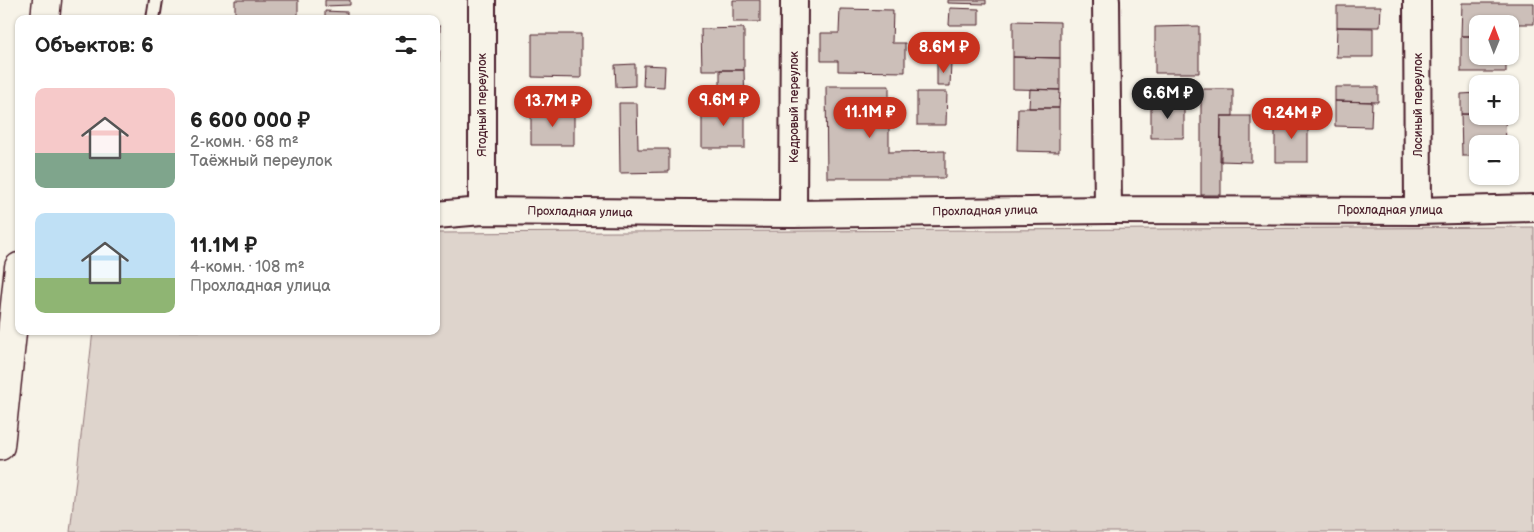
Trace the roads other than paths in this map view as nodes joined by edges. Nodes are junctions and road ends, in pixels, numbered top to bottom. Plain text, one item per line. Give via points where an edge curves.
1 (47, 0) edge
2 (156, 0) edge
3 (482, 0) edge
4 (794, 0) edge
5 (1106, 0) edge
6 (1418, 0) edge
7 (45, 15) edge
8 (154, 15) edge
9 (1534, 208) edge
10 (1108, 210) junction
11 (1418, 210) junction
12 (482, 211) junction
13 (793, 214) junction
14 (440, 215) edge
15 (15, 305) edge
16 (0, 446) edge

1 - 7 main road
2 - 8 lane
3 - 12 street, Ягодный переулок
4 - 13 street, Кедровый переулок
5 - 10 street
6 - 11 street, Лосиный переулок
9 - 11 street, Прохладная улица
10 - 11 street, Прохладная улица
10 - 13 street, Прохладная улица
12 - 13 street, Прохладная улица
12 - 14 street, Прохладная улица
15 - 16 main road

